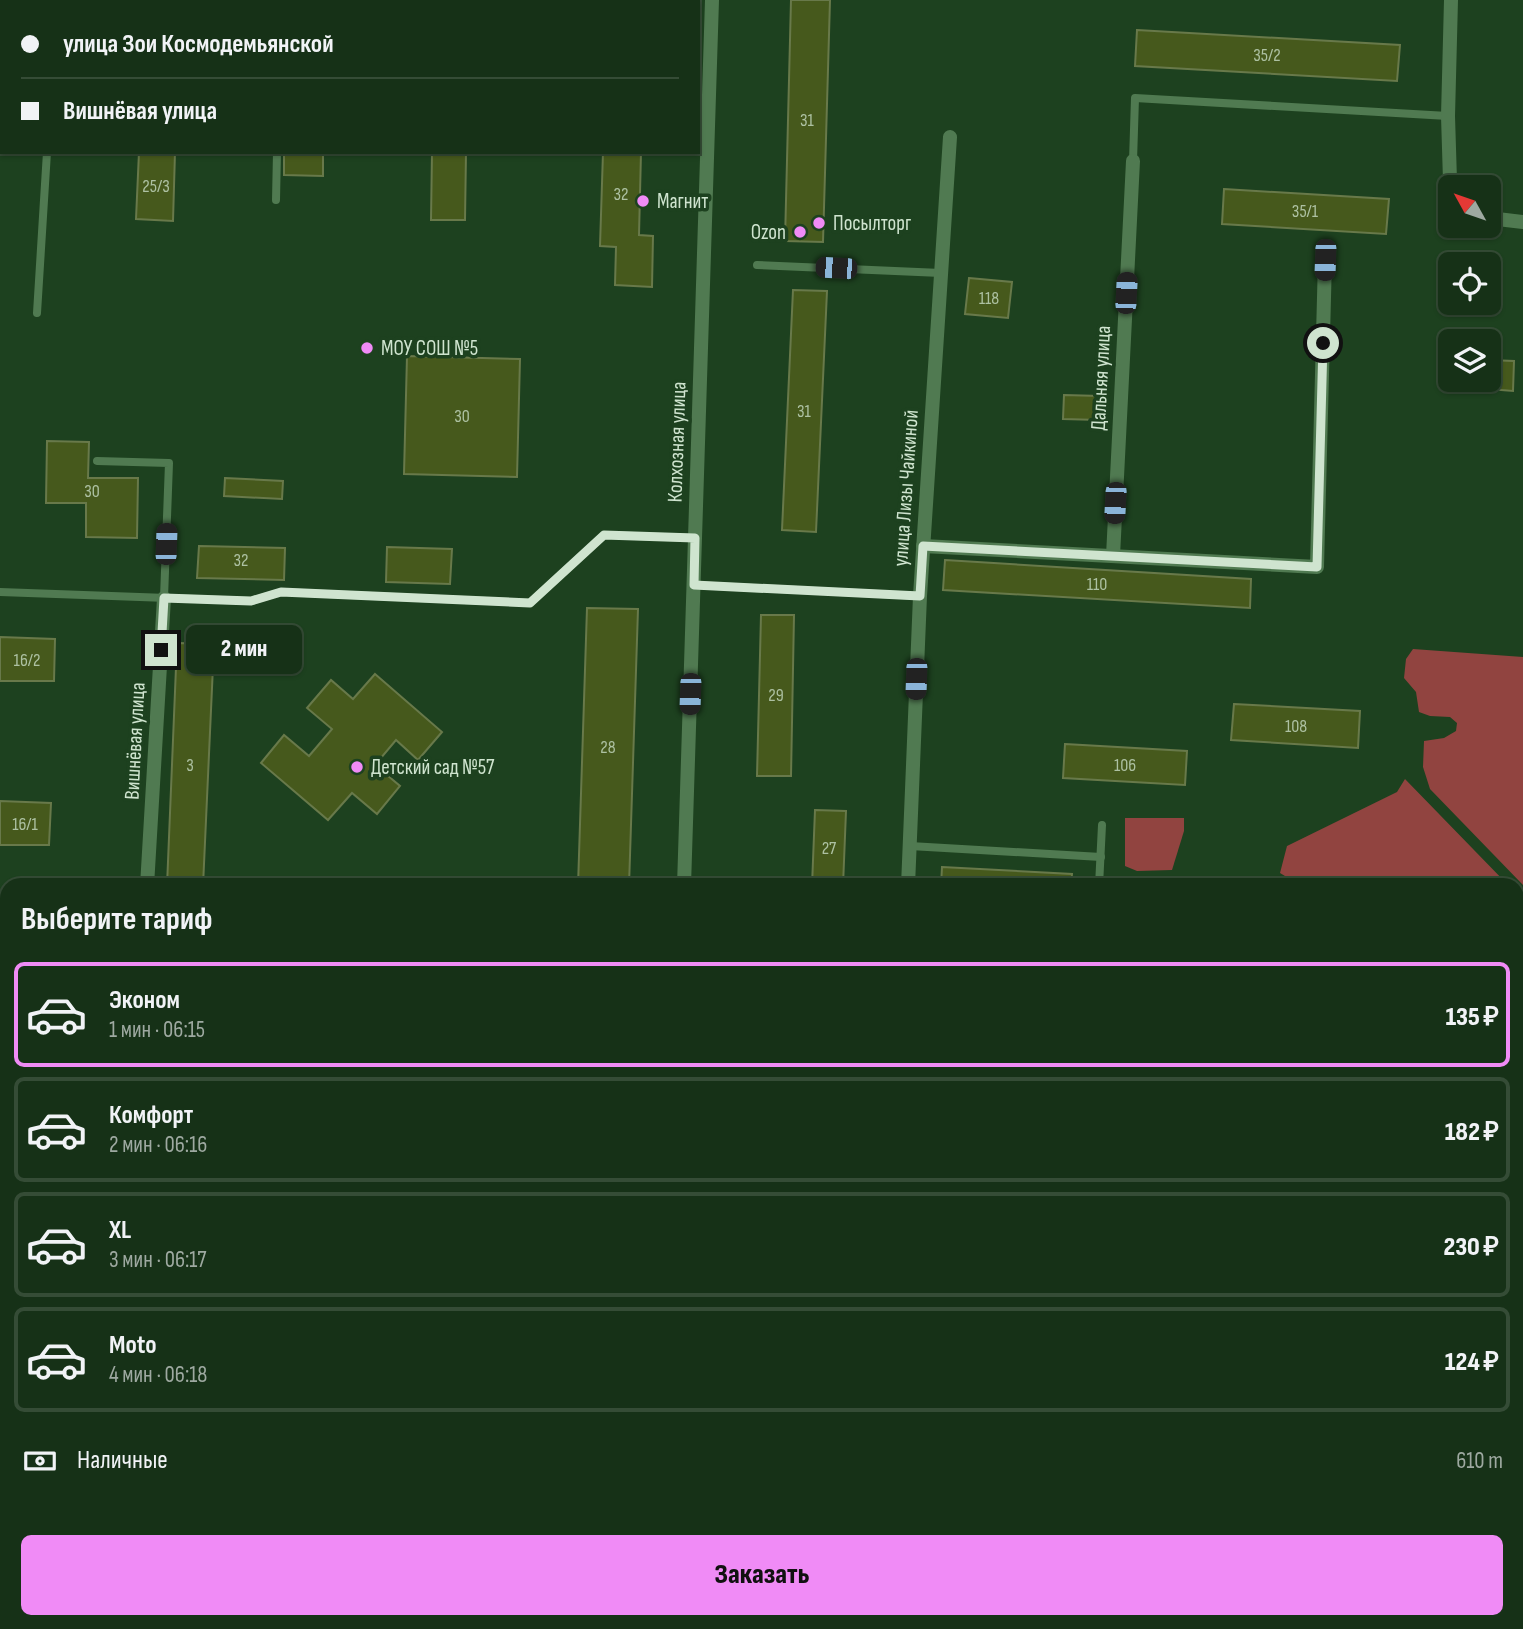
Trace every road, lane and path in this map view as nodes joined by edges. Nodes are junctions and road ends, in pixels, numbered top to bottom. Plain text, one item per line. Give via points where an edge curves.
1 (712, 0) edge
2 (1451, 0) edge
3 (1448, 116) junction
4 (950, 136) dead end
5 (47, 154) edge
6 (277, 154) edge
7 (1133, 161) joint
8 (1450, 175) edge
9 (276, 200) dead end
10 (1502, 220) edge
11 (1523, 222) edge
12 (1325, 260) dead end
13 (757, 265) dead end
14 (941, 273) junction
15 (37, 313) dead end
16 (97, 461) dead end
17 (695, 538) junction
18 (923, 546) junction
19 (1113, 556) junction
20 (694, 585) junction
21 (0, 592) edge
22 (920, 596) junction
23 (164, 598) junction
24 (1102, 825) dead end
25 (910, 846) junction
26 (1101, 857) junction
27 (147, 878) edge
28 (684, 878) edge
29 (908, 878) edge
30 (1100, 878) edge

1 - 17 street, Колхозная улица
2 - 3 street
3 - 7 lane via 1135,99
3 - 8 street
4 - 14 street, улица Лизы Чайкиной
5 - 15 lane
6 - 9 lane
7 - 19 street, Дальняя улица
10 - 11 street
12 - 19 street via 1317,567
13 - 14 lane
14 - 18 street, улица Лизы Чайкиной
16 - 23 lane via 169,463
17 - 20 street, Колхозная улица
17 - 23 lane via 604,535 530,603 281,592 251,601
18 - 19 street
18 - 22 street, улица Лизы Чайкиной
20 - 22 lane
20 - 28 street, Колхозная улица
21 - 23 lane
22 - 25 street, улица Лизы Чайкиной
23 - 27 street, Вишнёвая улица
24 - 26 lane
25 - 26 lane
25 - 29 street, улица Лизы Чайкиной
26 - 30 lane

